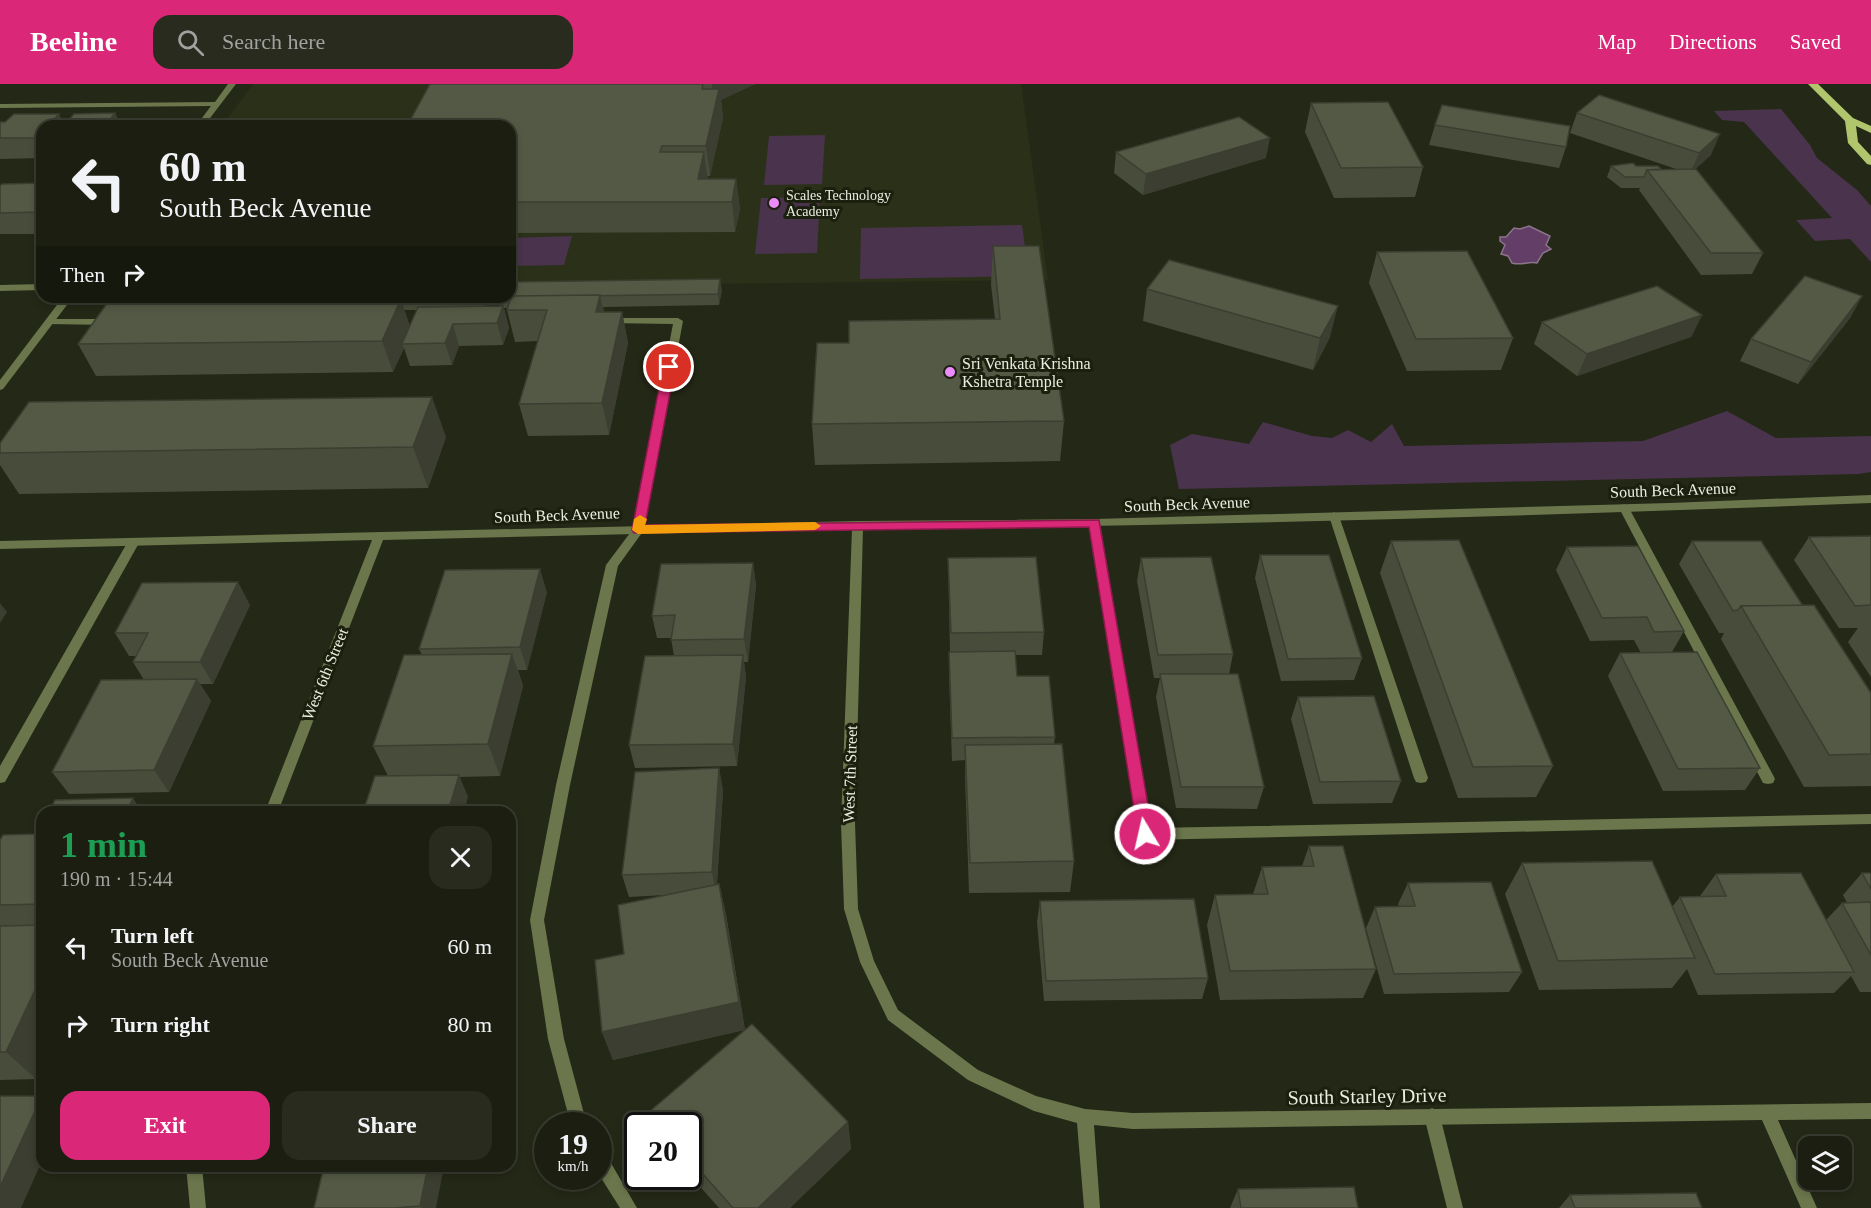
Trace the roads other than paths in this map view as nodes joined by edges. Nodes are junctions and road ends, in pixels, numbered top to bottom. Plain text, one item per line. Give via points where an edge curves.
1 (232, 84) edge
2 (1813, 84) edge
3 (217, 104) junction
4 (0, 106) edge
5 (205, 120) edge
6 (1850, 120) junction
7 (1871, 130) edge
8 (1871, 162) edge
9 (36, 287) edge
10 (0, 288) edge
11 (64, 303) edge
12 (594, 321) edge
13 (50, 322) junction
14 (126, 322) edge
15 (0, 387) edge
16 (1871, 499) edge
17 (1624, 508) junction
18 (1334, 516) junction
19 (1095, 523) junction
20 (858, 525) junction
21 (638, 530) junction
22 (379, 537) junction
23 (133, 543) junction
24 (0, 545) edge
25 (0, 778) edge
26 (1421, 778) dead end
27 (1768, 779) dead end
28 (273, 806) edge
29 (1871, 819) edge
30 (893, 1015) joint
31 (1871, 1111) edge
32 (576, 1112) edge
33 (1767, 1114) junction
34 (1085, 1116) junction
35 (1432, 1116) junction
36 (195, 1172) edge
37 (612, 1180) edge
38 (198, 1208) edge
39 (629, 1208) edge
40 (1092, 1208) edge
41 (1455, 1208) edge
42 (1809, 1208) edge

1 - 3 street
2 - 6 main road
3 - 4 street
3 - 5 street
6 - 7 main road
6 - 8 main road via 1853,143
9 - 10 street
11 - 13 street
12 - 21 street via 678,321
13 - 14 street
13 - 15 street
16 - 17 street, South Beck Avenue
17 - 18 street, South Beck Avenue
17 - 27 street
18 - 19 street, South Beck Avenue
18 - 26 street
19 - 20 street, South Beck Avenue
19 - 29 street via 1145,834
20 - 21 street, South Beck Avenue
20 - 30 street, West 7th Street via 848,823 851,909 867,962
21 - 22 street, South Beck Avenue
21 - 32 street via 612,565 537,920 556,1039
22 - 23 street, South Beck Avenue
22 - 28 street, West 6th Street
23 - 24 street, South Beck Avenue
23 - 25 street
30 - 34 street, South Starley Drive via 973,1075 1034,1103
31 - 33 street, South Starley Drive
33 - 35 street, South Starley Drive
33 - 42 street
34 - 35 street, South Starley Drive via 1133,1121
34 - 40 street
35 - 41 street
36 - 38 street
37 - 39 street

